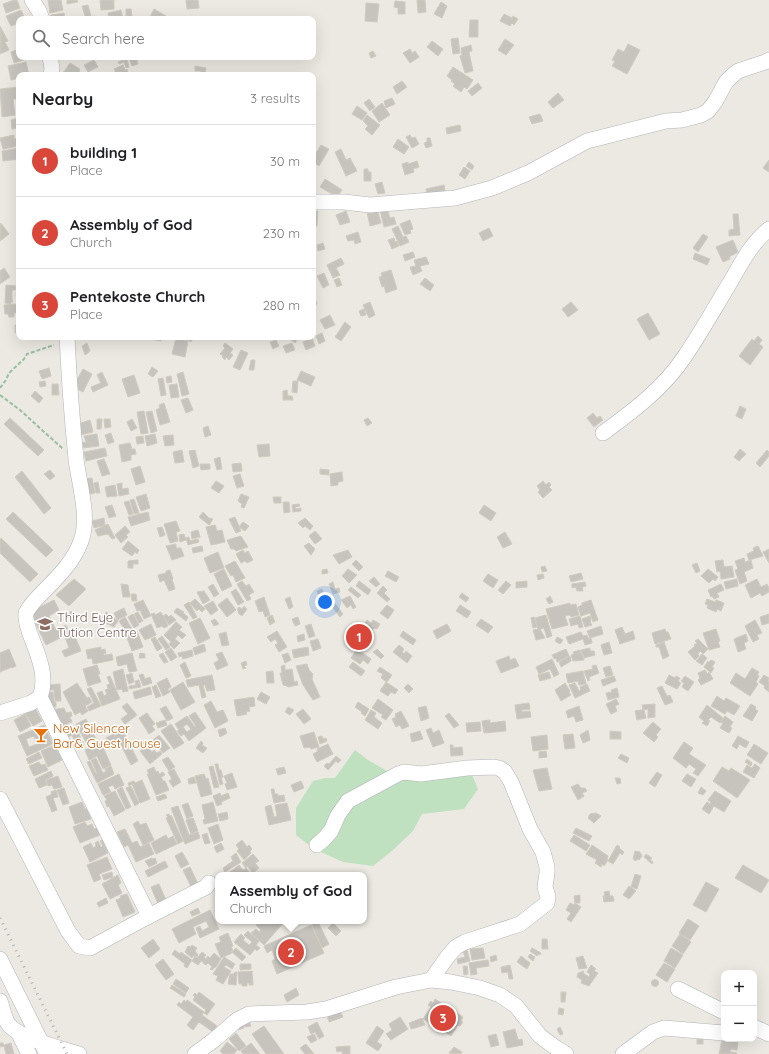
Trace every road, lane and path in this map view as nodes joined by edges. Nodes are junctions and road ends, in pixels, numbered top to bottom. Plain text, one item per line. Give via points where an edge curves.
1 (32, 0) edge
2 (41, 16) edge
3 (51, 60) edge
4 (769, 60) edge
5 (51, 72) edge
6 (316, 202) edge
7 (769, 229) edge
8 (67, 341) edge
9 (0, 388) edge
10 (0, 395) edge
11 (603, 433) dead end
12 (76, 460) junction
13 (40, 697) junction
14 (0, 713) edge
15 (0, 799) edge
16 (317, 845) dead end
17 (209, 883) dead end
18 (149, 916) junction
19 (0, 959) edge
20 (431, 980) junction
21 (678, 989) dead end
22 (0, 1001) edge
23 (721, 1010) edge
24 (757, 1028) edge
25 (10, 1031) edge
26 (721, 1033) edge
27 (769, 1034) edge
28 (757, 1036) edge
29 (769, 1038) edge
30 (43, 1047) edge
31 (29, 1054) edge
32 (79, 1054) edge
33 (195, 1054) edge
34 (566, 1054) edge
35 (623, 1054) edge

1 - 2 street
3 - 5 street
4 - 6 street via 738,71 726,82 712,106 701,115 587,141 528,173 492,188 455,198 370,205
7 - 11 street via 741,262 673,374 635,410
8 - 9 path via 27,354
8 - 12 street
10 - 12 path
12 - 13 street via 82,493 82,540 60,575 32,603 26,613 27,624 43,673
13 - 14 street
13 - 18 street
15 - 18 street via 68,931 79,946 90,948
16 - 20 street via 331,830 348,802 398,774 426,774 494,767 505,772 543,852 547,867 547,903 520,924 456,947
17 - 18 street via 206,887
19 - 30 street
20 - 33 street via 396,987 326,1009 249,1014 237,1020
20 - 34 street via 480,988 500,995 516,1006 540,1036
21 - 23 street
22 - 25 street
24 - 27 street
25 - 30 street
25 - 31 street
26 - 35 street via 664,1028 653,1032
28 - 29 street
30 - 32 street

